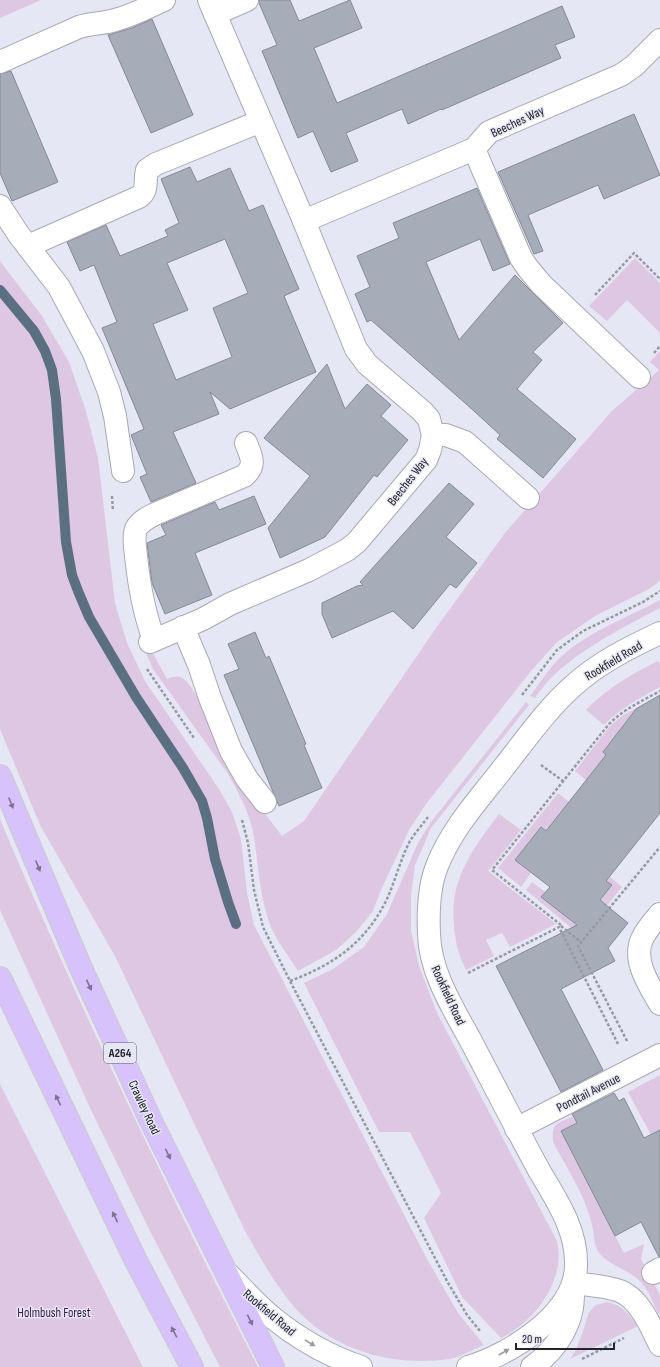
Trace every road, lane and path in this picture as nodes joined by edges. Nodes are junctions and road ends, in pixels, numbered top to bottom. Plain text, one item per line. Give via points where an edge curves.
1 (164, 0) edge
2 (247, 0) edge
3 (212, 7) edge
4 (660, 40) edge
5 (0, 62) edge
6 (261, 121) junction
7 (474, 148) junction
8 (0, 206) edge
9 (304, 221) junction
10 (28, 246) junction
11 (660, 279) edge
12 (575, 316) junction
13 (639, 377) dead end
14 (433, 435) junction
15 (246, 443) dead end
16 (123, 471) dead end
17 (528, 498) dead end
18 (183, 627) junction
19 (660, 633) edge
20 (660, 691) edge
21 (0, 776) edge
22 (265, 802) dead end
23 (660, 914) edge
24 (560, 926) junction
25 (581, 942) dead end
26 (0, 978) edge
27 (442, 986) junction
28 (660, 1004) edge
29 (660, 1055) edge
30 (632, 1070) junction
31 (516, 1129) junction
32 (227, 1273) junction
33 (570, 1290) junction
34 (649, 1325) junction
35 (660, 1345) edge
36 (580, 1360) dead end
37 (192, 1367) edge
38 (273, 1367) edge
39 (361, 1367) edge
40 (468, 1367) edge
41 (532, 1367) edge

1 - 5 street via 117,20 79,27
2 - 3 street
3 - 6 street
4 - 7 street, Beeches Way via 621,75 489,132
6 - 9 street
6 - 10 street via 156,164 147,170 146,189 139,197
7 - 9 street, Beeches Way
7 - 12 street via 521,258 534,276
8 - 10 street
9 - 14 street via 348,332 359,353 367,364 422,411 429,419
10 - 16 street via 59,287 102,370 115,416
11 - 12 path via 634,253
12 - 13 street
14 - 17 street via 446,435 465,442
14 - 18 street, Beeches Way via 430,450 420,468 348,550
15 - 18 street, Beeches Way via 252,462 244,476 155,514 144,520 136,529 134,543 140,592 152,641
18 - 22 street via 231,751 247,779
19 - 27 street, Rookfield Road via 593,670 574,686 552,708 459,824 436,868 430,907 429,936 433,960
20 - 24 path via 629,708 609,724 492,870
21 -> 32 highway, Crawley Road / A264 via 87,980 151,1121
23 - 28 street via 639,947 639,957 647,981
24 - 25 path
24 - 27 path
24 - 30 path
37 -> 26 highway via 136,1261
27 - 31 street, Rookfield Road
29 - 30 street, Pondtail Avenue
30 - 31 street, Pondtail Avenue
31 - 33 street, Rookfield Road via 569,1226 576,1252 576,1267
32 -> 38 highway, Crawley Road / A264
32 -> 39 street, Rookfield Road via 272,1317 294,1334 332,1355
33 - 34 street via 614,1289 625,1293 640,1309
40 -> 33 street via 494,1358 528,1336 548,1320
33 - 41 street, Rookfield Road via 572,1310 564,1330 553,1348
34 - 35 street
34 - 36 path

